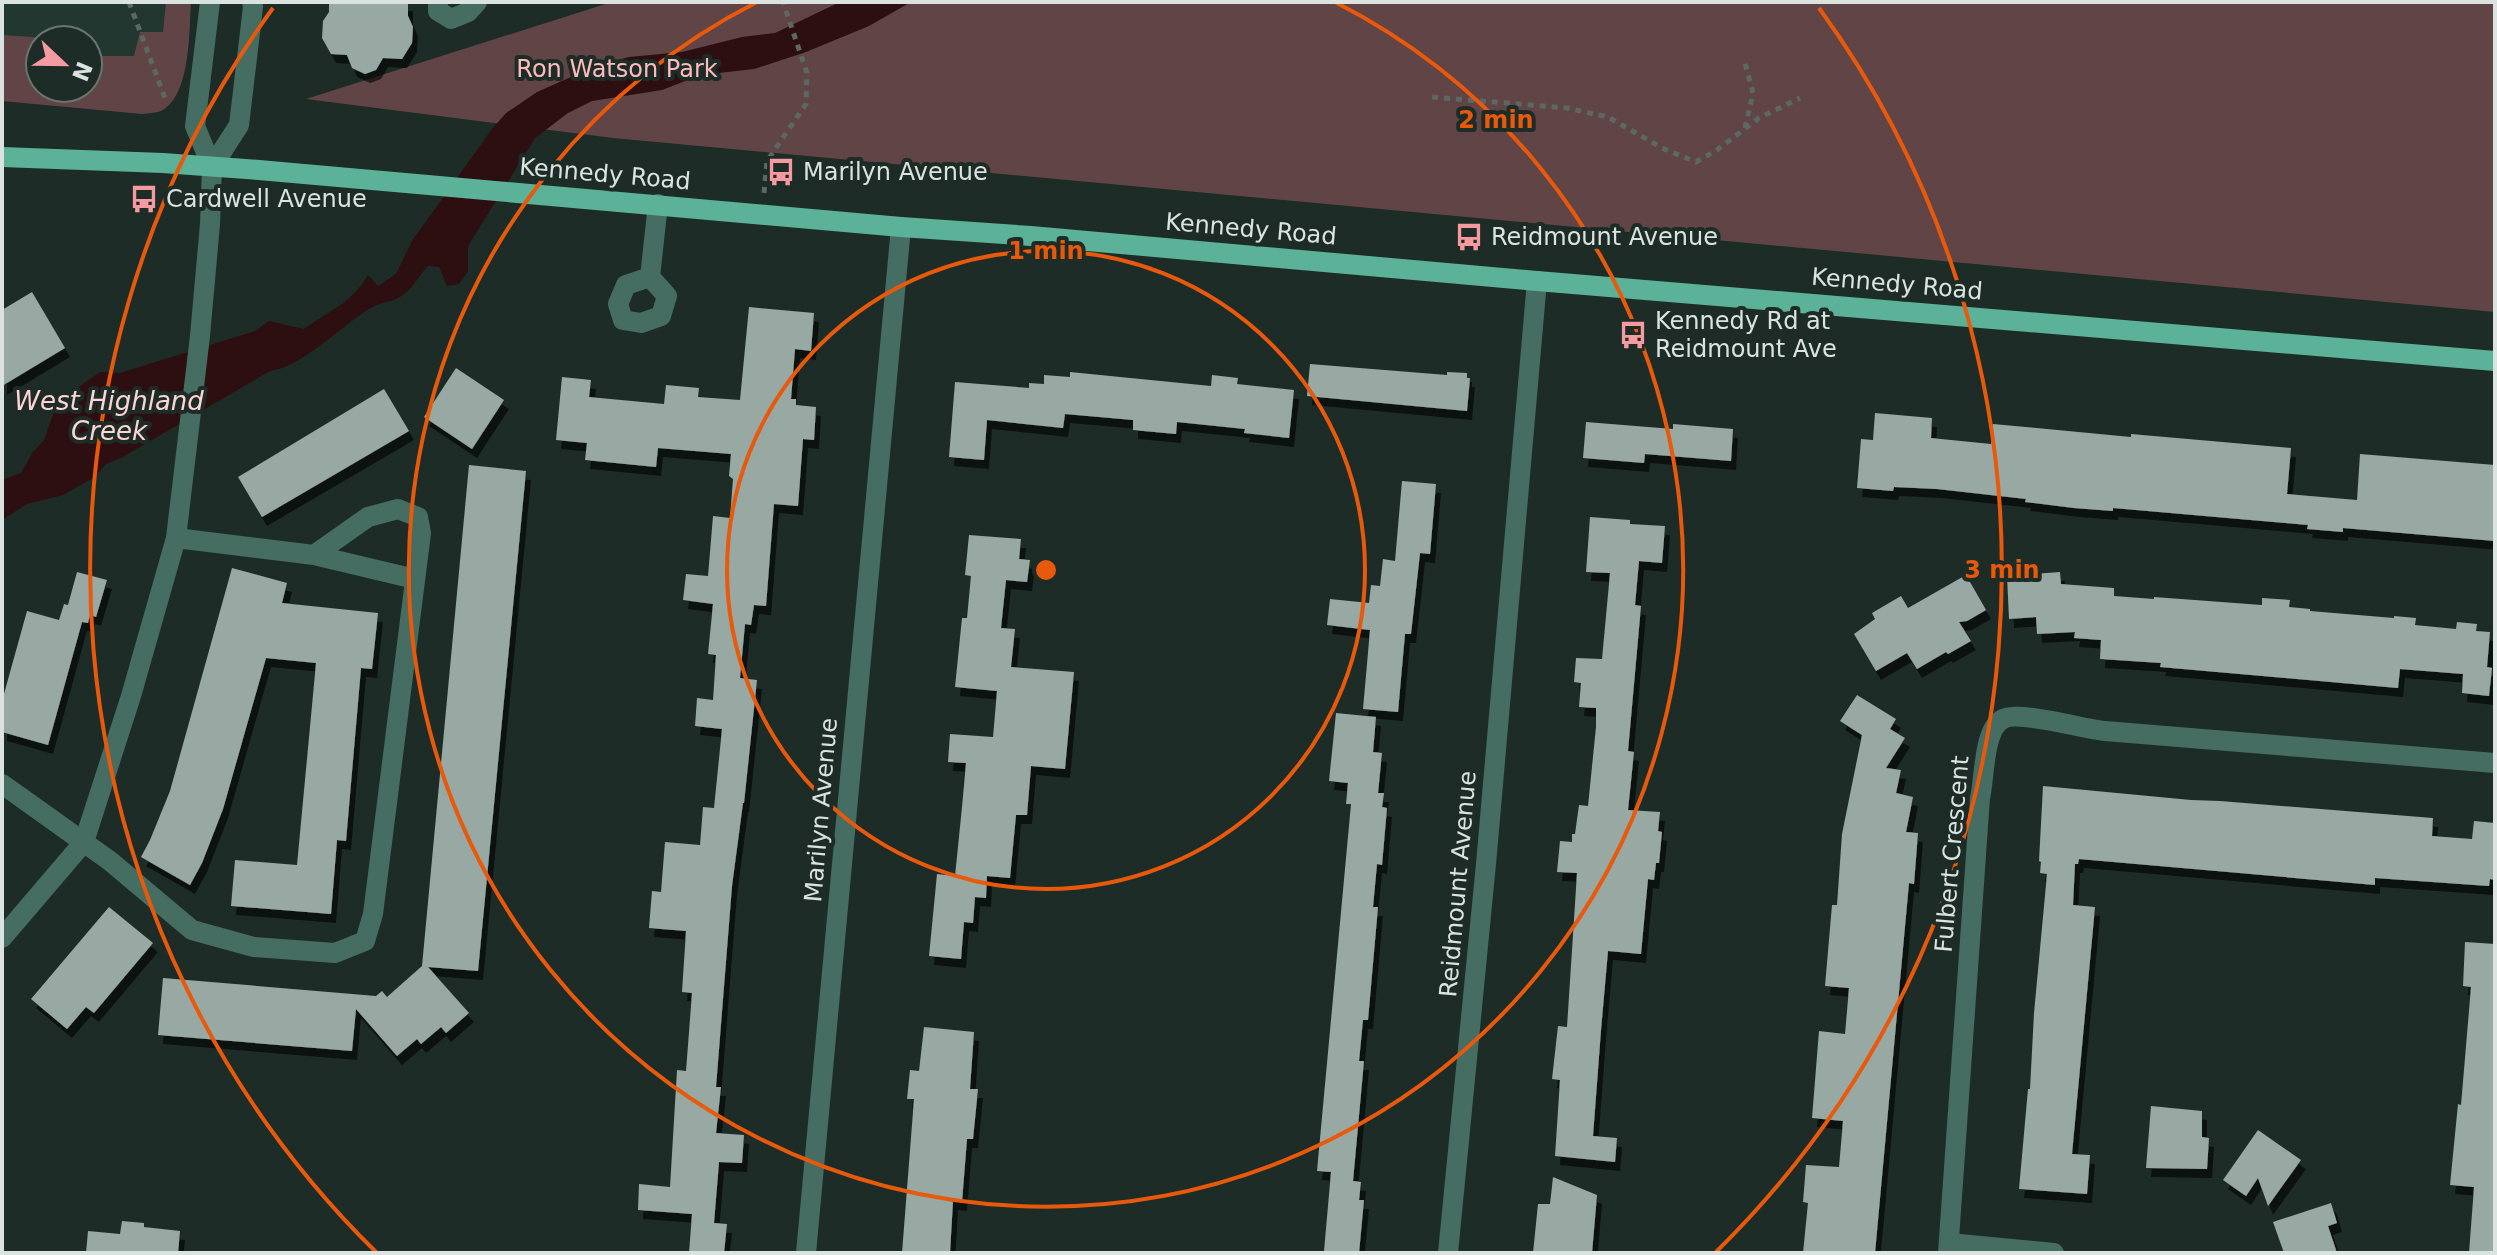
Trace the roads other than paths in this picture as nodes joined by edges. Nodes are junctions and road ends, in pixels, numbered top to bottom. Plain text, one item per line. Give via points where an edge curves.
1 (210, 2) edge
2 (252, 2) edge
3 (438, 2) edge
4 (477, 2) edge
5 (2, 157) edge
6 (212, 167) junction
7 (658, 204) junction
8 (901, 227) junction
9 (650, 277) dead end
10 (1537, 281) junction
11 (2495, 361) edge
12 (176, 538) junction
13 (314, 555) junction
14 (415, 579) junction
15 (2495, 763) edge
16 (2, 784) edge
17 (84, 842) junction
18 (2, 938) edge
19 (1948, 1248) edge
20 (806, 1253) edge
21 (1448, 1253) edge
22 (2054, 1253) edge

1 - 6 street via 195,126
2 - 6 street via 239,125
3 - 4 street via 438,11 451,19
5 - 6 main road, Kennedy Road
6 - 7 main road, Kennedy Road
6 - 12 street via 200,336
7 - 8 main road, Kennedy Road
7 - 9 street
8 - 10 main road, Kennedy Road
8 - 20 street, Marilyn Avenue
10 - 11 main road, Kennedy Road
10 - 21 street, Reidmount Avenue
12 - 13 street
12 - 17 street
13 - 14 street
13 - 14 street via 368,517 398,509 418,517
14 - 17 street via 373,914 365,941 335,953 254,947 192,930
15 - 19 street, Fulbert Crescent via 2090,730 2014,715 2001,720 1985,756 1980,798
16 - 17 street
17 - 18 street
19 - 22 street

